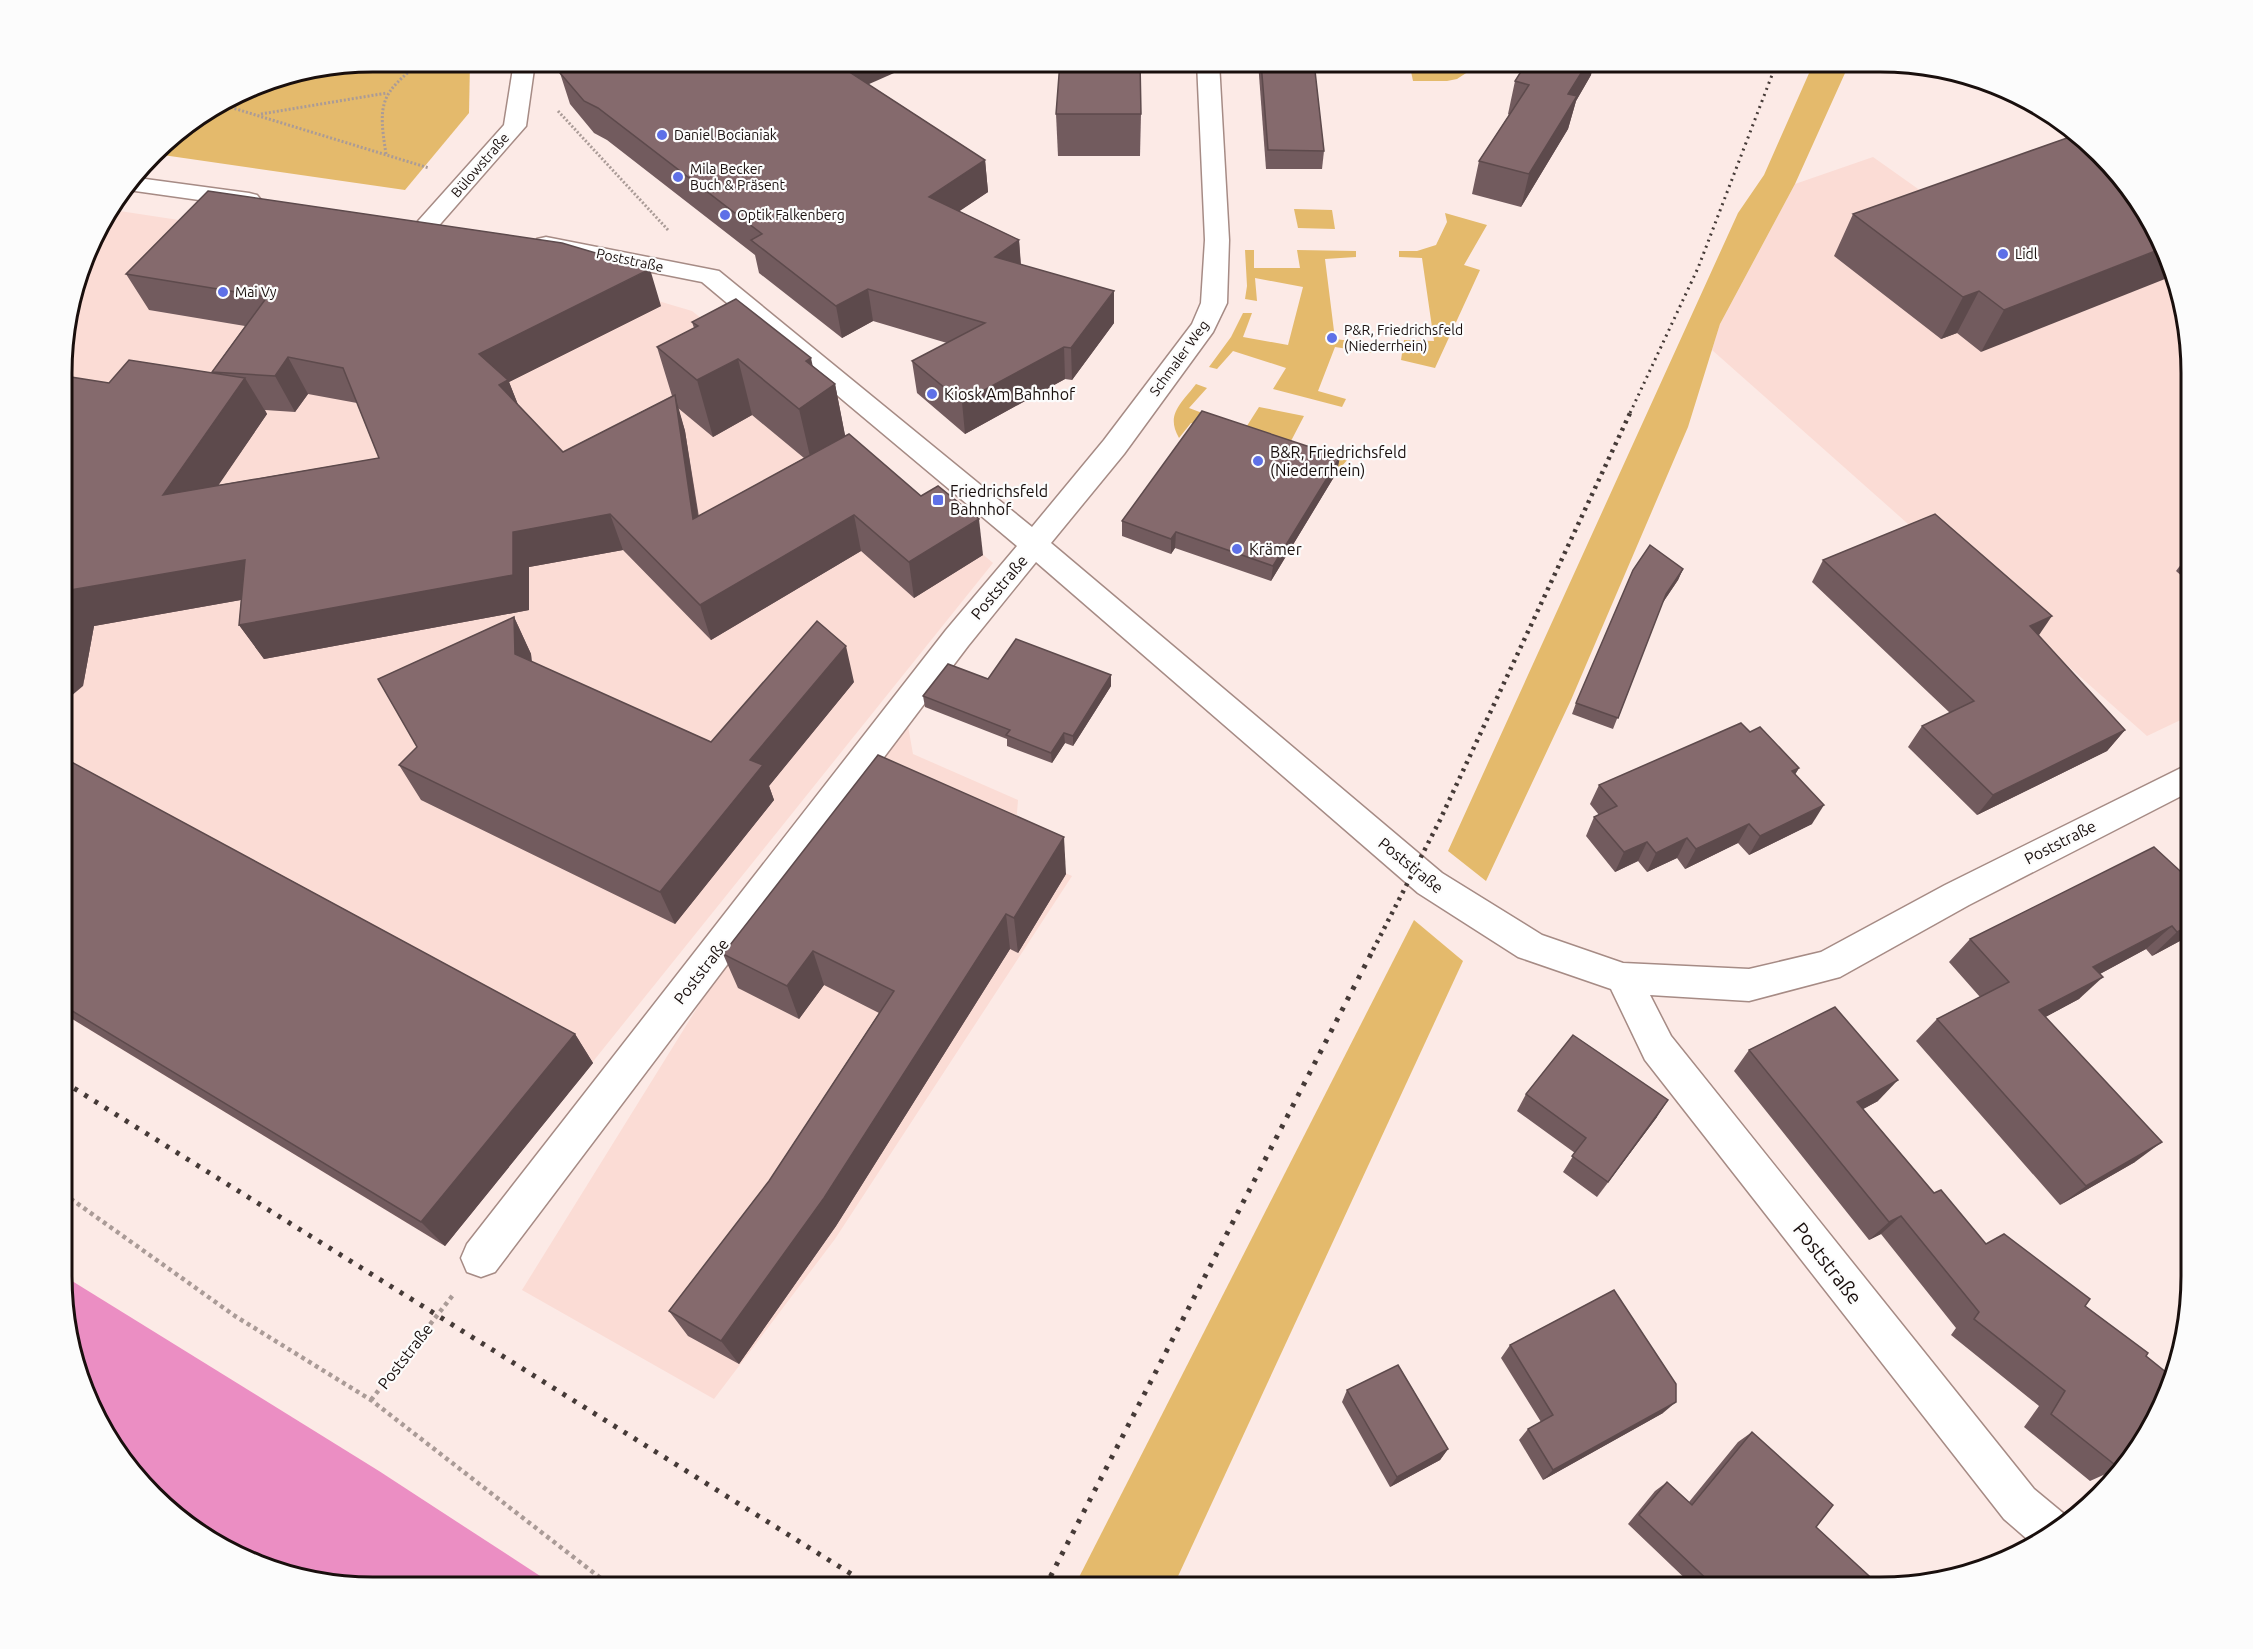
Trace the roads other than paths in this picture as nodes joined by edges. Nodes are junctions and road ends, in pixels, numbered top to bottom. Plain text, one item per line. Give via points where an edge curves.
1 (522, 72) edge
2 (1209, 72) edge
3 (139, 184) edge
4 (269, 203) edge
5 (460, 231) edge
6 (516, 239) edge
7 (1035, 545) junction
8 (2181, 781) edge
9 (1623, 978) junction
10 (481, 1258) road end
11 (2046, 1527) edge

1 - 5 street, Bülowstraße via 515,126 416,224
2 - 7 street, Schmaler Weg via 1217,240 1216,288 1210,314 1114,447
3 - 4 street
6 - 7 street, Poststraße via 710,276
7 - 9 street, Poststraße via 1430,884 1530,946
7 - 10 street, Poststraße via 957,638
8 - 9 street, Poststraße via 1957,895 1828,966 1749,985
9 - 11 street, Poststraße via 1658,1048 2019,1504

